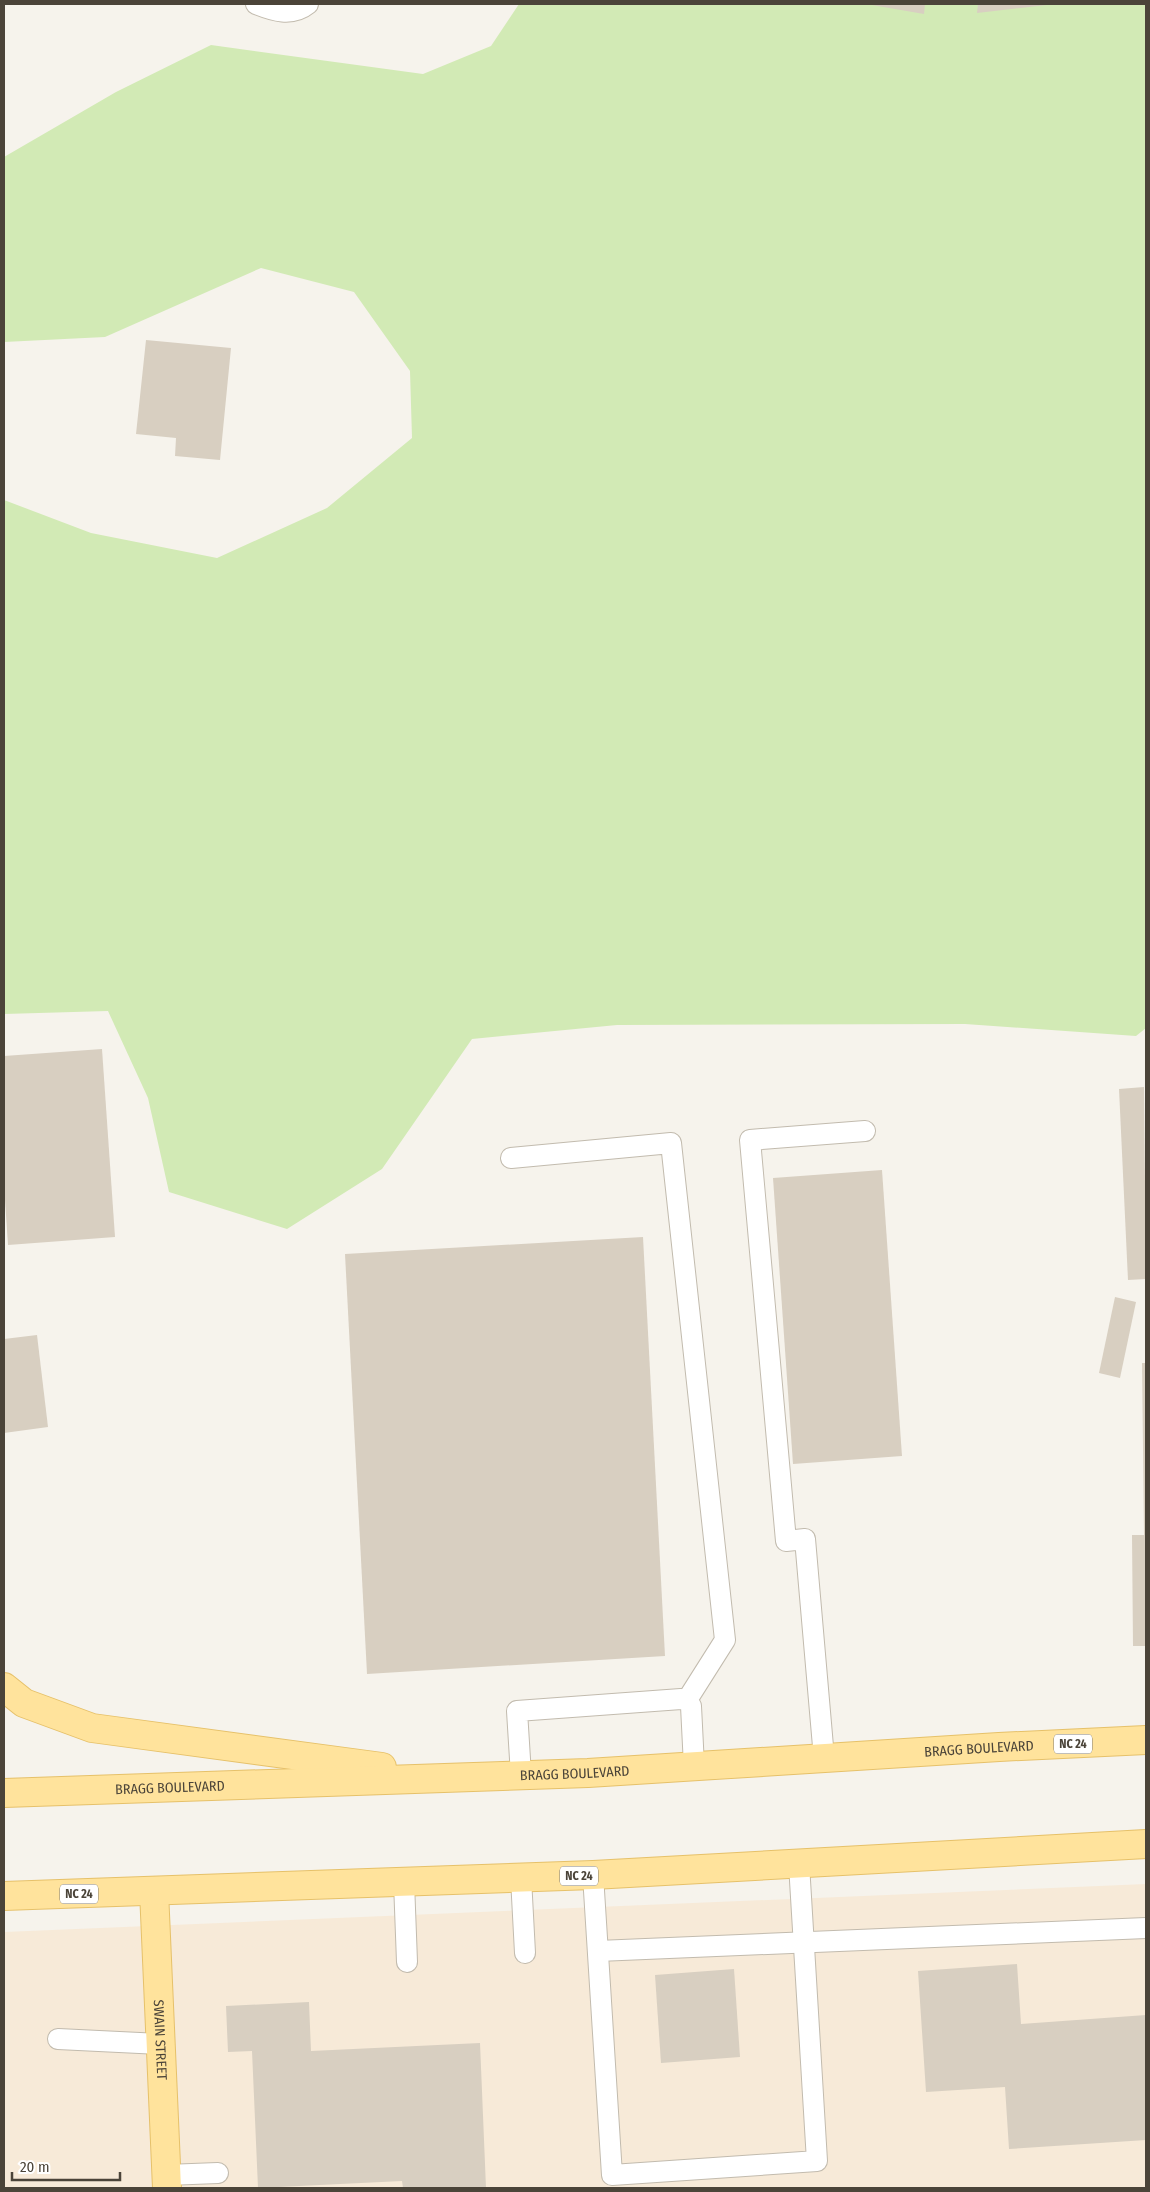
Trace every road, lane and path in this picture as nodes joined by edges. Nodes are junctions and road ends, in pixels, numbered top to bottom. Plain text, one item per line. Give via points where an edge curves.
1 (256, 4) edge
2 (308, 4) edge
3 (865, 1132) dead end
4 (511, 1158) dead end
5 (4, 1687) edge
6 (687, 1700) junction
7 (1146, 1740) edge
8 (824, 1758) junction
9 (694, 1766) junction
10 (521, 1775) junction
11 (460, 1777) junction
12 (4, 1793) edge
13 (1146, 1844) edge
14 (799, 1864) junction
15 (593, 1875) junction
16 (521, 1878) junction
17 (404, 1882) junction
18 (154, 1891) junction
19 (4, 1896) edge
20 (1146, 1928) edge
21 (804, 1942) junction
22 (598, 1950) junction
23 (525, 1953) dead end
24 (407, 1962) dead end
25 (58, 2039) dead end
26 (160, 2044) junction
27 (218, 2173) dead end
28 (166, 2181) edge

1 - 2 lane via 277,12 303,8
3 - 8 lane via 750,1140 786,1541 805,1539
4 - 6 lane via 671,1143 725,1640
5 - 11 main road via 24,1702 92,1728
6 - 9 lane via 691,1706
6 - 10 lane via 517,1712
7 - 8 main road, BRAGG BOULEVARD / NC 24
8 - 9 main road, BRAGG BOULEVARD / NC 24
9 - 10 main road, BRAGG BOULEVARD / NC 24
10 - 11 main road, BRAGG BOULEVARD / NC 24
11 - 12 main road, BRAGG BOULEVARD / NC 24
13 - 14 main road, NC 24
14 - 15 main road, NC 24
14 - 21 lane
15 - 16 main road, NC 24
15 - 22 lane
16 - 17 main road, NC 24
16 - 23 lane
17 - 18 main road, NC 24
17 - 24 lane
18 - 19 main road, NC 24
18 - 26 main road, SWAIN STREET
20 - 21 lane
21 - 22 lane
21 - 22 lane via 817,2161 612,2175
25 - 26 lane
26 - 28 main road, SWAIN STREET
27 - 28 lane

